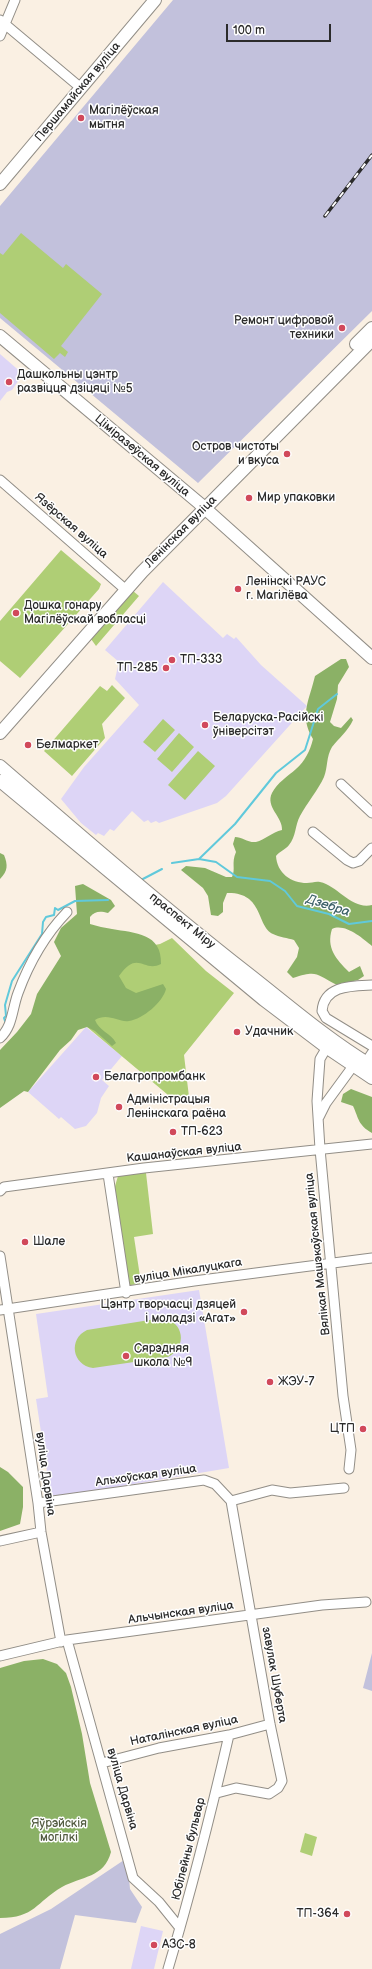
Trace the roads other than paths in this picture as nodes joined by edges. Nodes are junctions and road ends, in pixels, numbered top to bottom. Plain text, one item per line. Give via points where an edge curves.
1 (15, 0) edge
2 (155, 0) edge
3 (3, 22) edge
4 (0, 36) edge
5 (81, 88) junction
6 (0, 184) edge
7 (372, 328) edge
8 (0, 336) edge
9 (372, 340) edge
10 (0, 480) edge
11 (201, 505) junction
12 (124, 587) junction
13 (372, 658) edge
14 (0, 721) edge
15 (0, 733) edge
16 (0, 766) edge
17 (0, 781) edge
18 (341, 784) dead end
19 (372, 813) edge
20 (313, 832) dead end
21 (80, 842) junction
22 (372, 848) edge
23 (67, 912) dead end
24 (372, 985) edge
25 (0, 1038) edge
26 (329, 1044) junction
27 (372, 1046) edge
28 (365, 1061) edge
29 (372, 1078) edge
30 (322, 1102) junction
31 (372, 1144) edge
32 (320, 1149) junction
33 (108, 1174) junction
34 (0, 1191) edge
35 (0, 1256) edge
36 (372, 1258) edge
37 (332, 1262) junction
38 (126, 1292) junction
39 (4, 1310) edge
40 (349, 1468) dead end
41 (344, 1488) dead end
42 (231, 1500) junction
43 (38, 1503) junction
44 (41, 1532) junction
45 (0, 1541) edge
46 (366, 1602) dead end
47 (251, 1615) junction
48 (64, 1641) junction
49 (0, 1656) edge
50 (270, 1724) junction
51 (229, 1734) junction
52 (102, 1763) junction
53 (217, 1793) junction
54 (180, 1928) junction
55 (168, 1969) edge

1 - 3 street
2 - 5 main road, Першамайская вуліца
3 - 4 street
3 - 5 street
5 - 6 main road, Першамайская вуліца
7 - 11 main road, Ленінская вуліца
8 - 11 main road, Ціміразеўская вуліца
9 - 11 main road, Ленінская вуліца
10 - 12 street, Язёрская вуліца
11 - 12 main road, Ленінская вуліца
11 - 13 main road, Ціміразеўская вуліца
12 - 14 main road, Ленінская вуліца
12 - 15 main road, Ленінская вуліца
16 - 21 main road, праспект Міру
17 - 21 main road, праспект Міру
18 - 19 street
20 - 22 street via 353,863 359,861
21 - 26 main road, праспект Міру via 179,925
23 - 25 street via 53,926 35,955 17,994 9,1026
24 - 27 street via 347,987 331,993 325,998 322,1011 326,1018
26 - 28 main road, праспект Міру
26 - 30 street, Вялікая Машэкаўская вуліца via 320,1059
28 - 29 main road, праспект Міру
28 - 30 street
30 - 32 street, Вялікая Машэкаўская вуліца via 319,1117
31 - 32 street, Кашанаўская вуліца
32 - 33 street, Кашанаўская вуліца
32 - 37 street, Вялікая Машэкаўская вуліца
33 - 34 street, Кашанаўская вуліца via 4,1187
33 - 38 street
35 - 39 street, вуліца Дарвіна
36 - 37 street, вуліца Мікалуцкага
37 - 38 street, вуліца Мікалуцкага
37 - 40 street, Вялікая Машэкаўская вуліца via 343,1396 351,1450
38 - 39 street, вуліца Мікалуцкага
39 - 43 street, вуліца Дарвіна
41 - 42 street via 290,1493 272,1490
42 - 43 street, Альхоўская вуліца via 215,1484 204,1480
42 - 47 street, завулак Шуберта
43 - 44 street, вуліца Дарвіна
44 - 45 street
44 - 48 street, вуліца Дарвіна
46 - 47 street, Альчынская вуліца
47 - 48 street, Альчынская вуліца
47 - 50 street, завулак Шуберта
48 - 49 street, Альчынская вуліца
48 - 52 street, вуліца Дарвіна
50 - 51 street, Наталінская вуліца
50 - 53 street, завулак Шуберта via 282,1781 278,1788 269,1794 236,1788
51 - 52 street, Наталінская вуліца
51 - 53 street, Юбілейны бульвар
52 - 54 street, вуліца Дарвіна via 133,1878 159,1902
53 - 54 street, Юбілейны бульвар
54 - 55 street, Юбілейны бульвар

